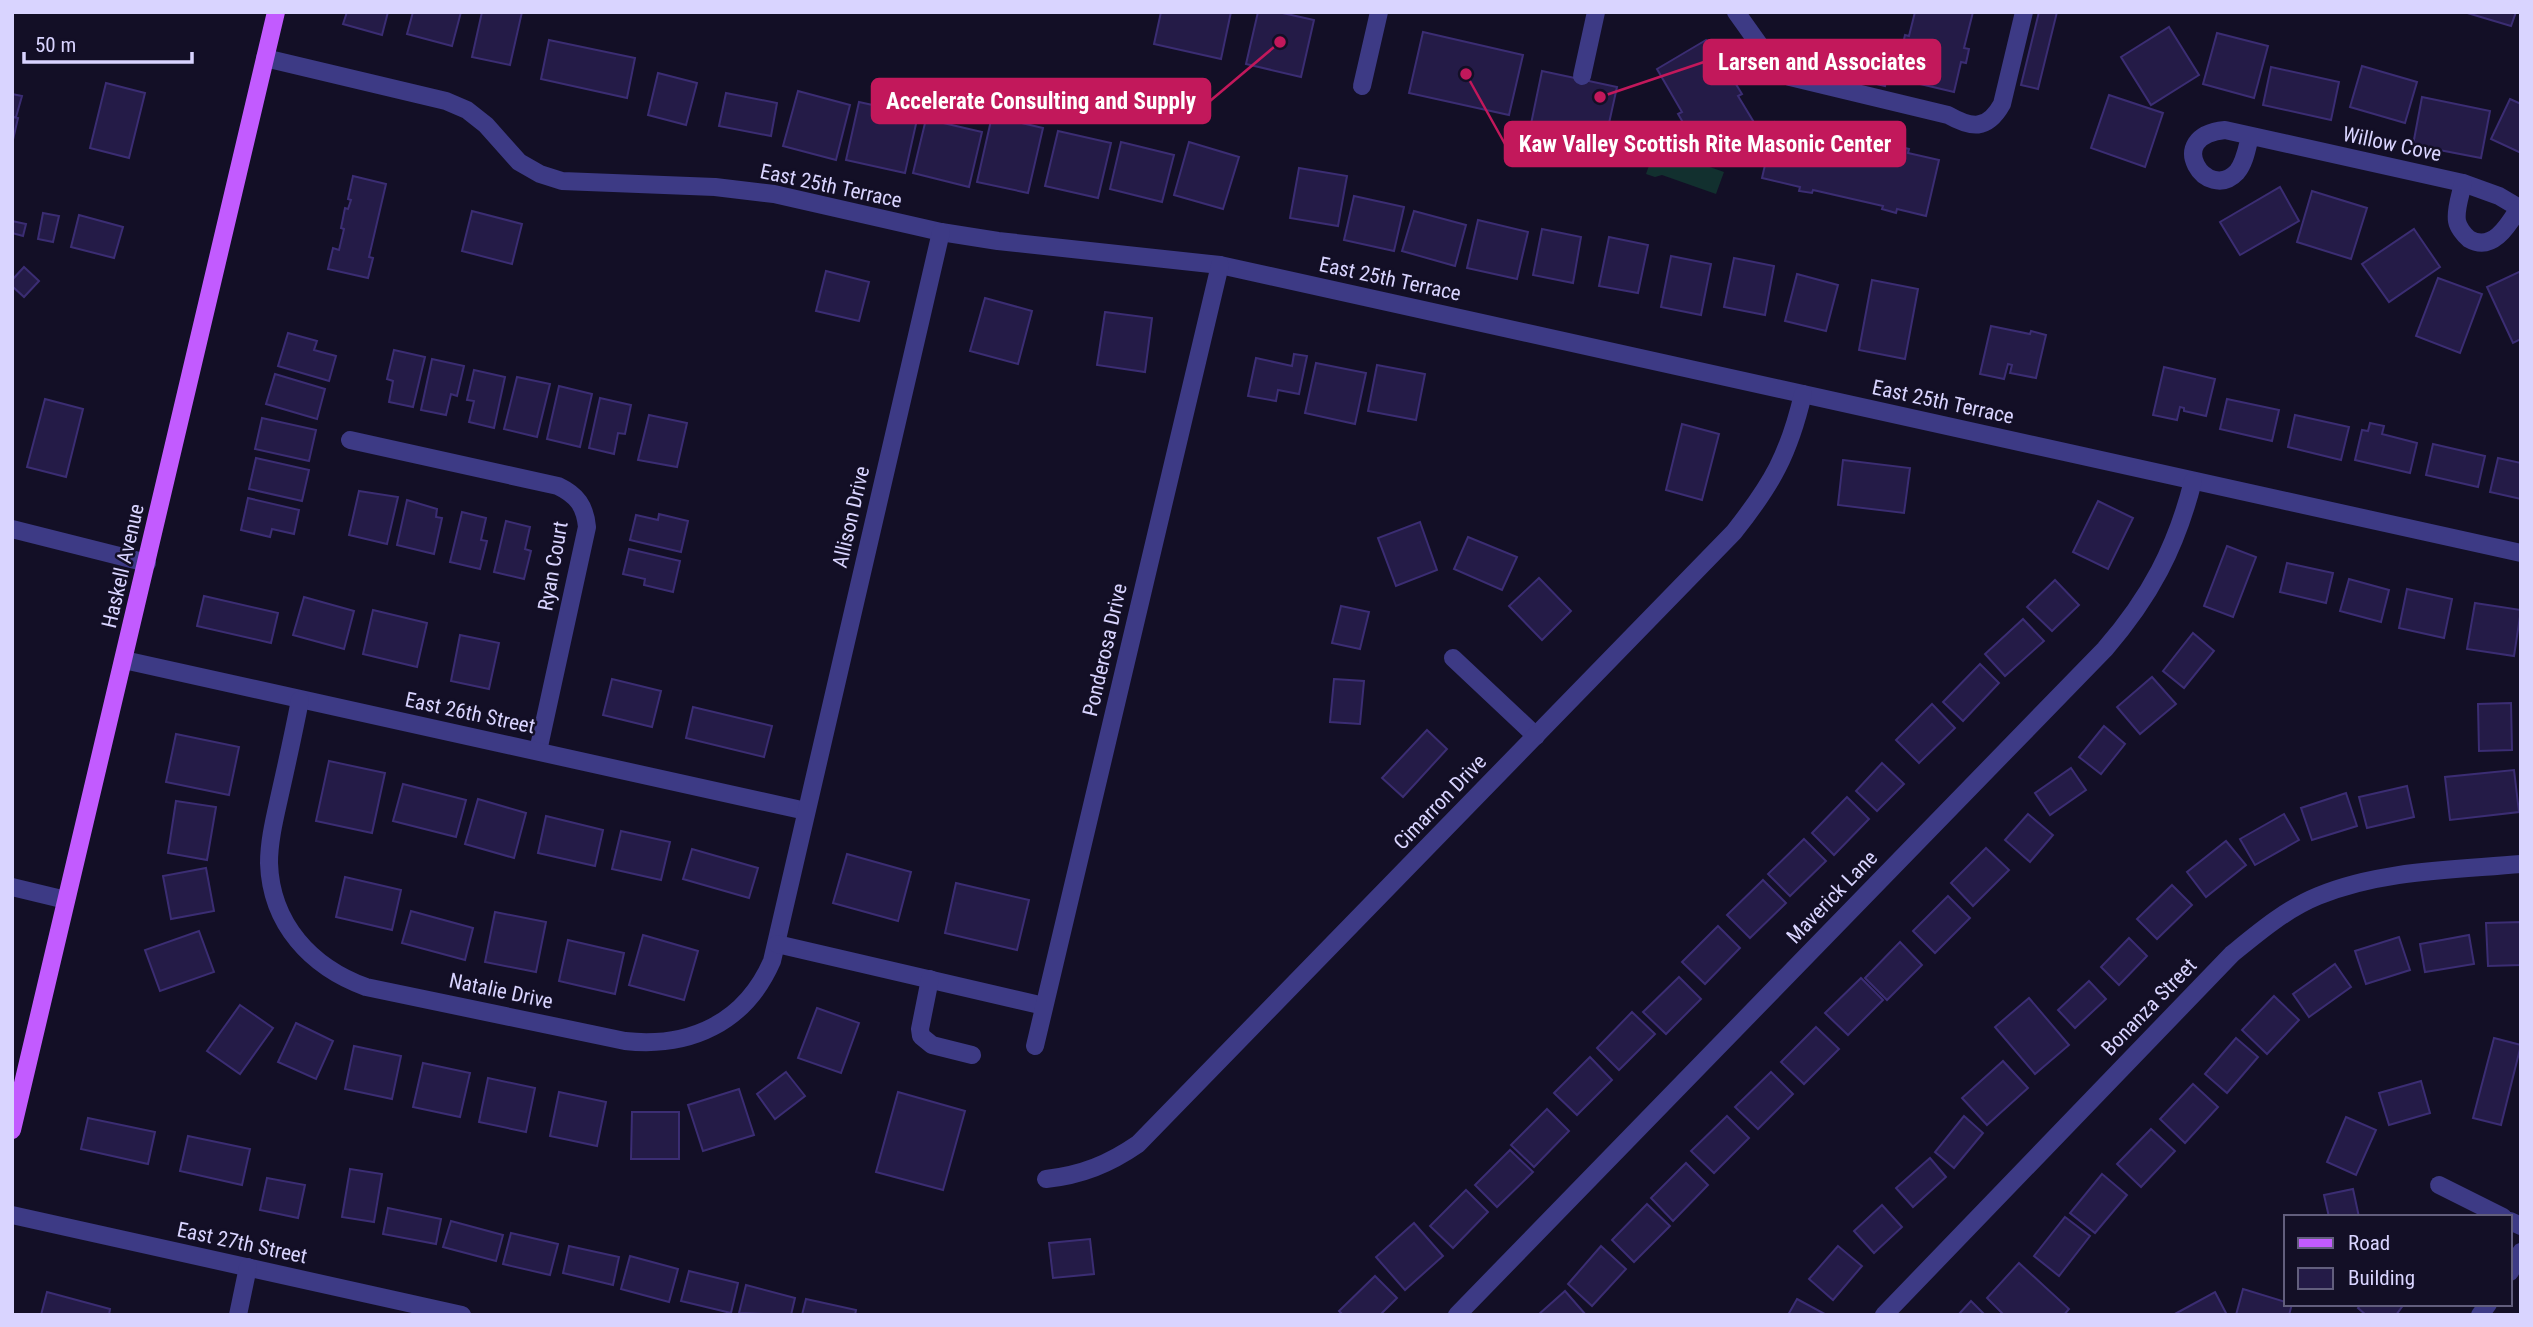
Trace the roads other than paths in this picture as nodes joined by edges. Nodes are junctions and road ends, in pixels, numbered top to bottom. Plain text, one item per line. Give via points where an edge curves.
1 (276, 12) edge
2 (1378, 12) edge
3 (1596, 12) edge
4 (1736, 12) edge
5 (2024, 12) edge
6 (265, 58) junction
7 (1582, 76) dead end
8 (1362, 86) dead end
9 (2250, 136) dead end
10 (2463, 183) junction
11 (2520, 208) edge
12 (941, 232) junction
13 (1220, 265) junction
14 (1803, 394) junction
15 (350, 440) dead end
16 (2193, 481) junction
17 (12, 529) edge
18 (2521, 553) edge
19 (147, 563) junction
20 (1452, 658) dead end
21 (124, 660) junction
22 (300, 699) junction
23 (1536, 736) junction
24 (538, 751) junction
25 (806, 811) junction
26 (2521, 864) edge
27 (12, 887) edge
28 (66, 900) junction
29 (777, 944) junction
30 (930, 979) junction
31 (1044, 1006) junction
32 (1035, 1046) dead end
33 (972, 1055) dead end
34 (12, 1130) edge
35 (1046, 1179) dead end
36 (2439, 1185) dead end
37 (12, 1215) edge
38 (2499, 1215) edge
39 (2521, 1252) edge
40 (248, 1267) junction
41 (2512, 1268) edge
42 (238, 1315) edge
43 (462, 1315) edge
44 (1457, 1315) edge
45 (1884, 1315) edge

1 - 6 main road, Haskell Avenue
2 - 8 street
3 - 7 street
4 - 5 street via 1773,64 1790,77 1948,115 1968,125 1989,120 2002,104
6 - 12 street, East 25th Terrace via 446,100 485,125 519,162 562,181 775,194
6 - 19 main road, Haskell Avenue
9 - 10 street, Willow Cove
10 - 11 street, Willow Cove
10 - 11 street via 2457,221 2470,239 2491,241
12 - 13 street, East 25th Terrace
12 - 25 street, Allison Drive
13 - 14 street, East 25th Terrace
13 - 31 street, Ponderosa Drive
14 - 16 street, East 25th Terrace
14 - 23 street, Cimarron Drive via 1782,462 1764,494 1734,532
15 - 24 street, Ryan Court via 558,486 579,500 587,527
16 - 18 street, East 25th Terrace
16 - 44 street, Maverick Lane via 2168,556 2148,594 2105,649
17 - 19 street
19 - 21 main road, Haskell Avenue
20 - 23 street
21 - 22 street, East 26th Street
21 - 28 main road, Haskell Avenue
22 - 24 street, East 26th Street
22 - 29 street, Natalie Drive via 269,865 280,911 291,932 306,951 343,978 366,987 648,1044 695,1035 741,1008 757,990
23 - 35 street, Cimarron Drive via 1138,1144 1097,1168
24 - 25 street, East 26th Street
25 - 29 street, Natalie Drive
26 - 45 street, Bonanza Street via 2389,876 2345,886 2316,897 2259,932 2223,963
27 - 28 street
28 - 34 main road, Haskell Avenue
29 - 30 street
30 - 31 street
30 - 33 street via 921,1036 932,1045
31 - 32 street, Ponderosa Drive
36 - 38 street
37 - 40 street, East 27th Street
39 - 41 street
40 - 42 street
40 - 43 street, East 27th Street

